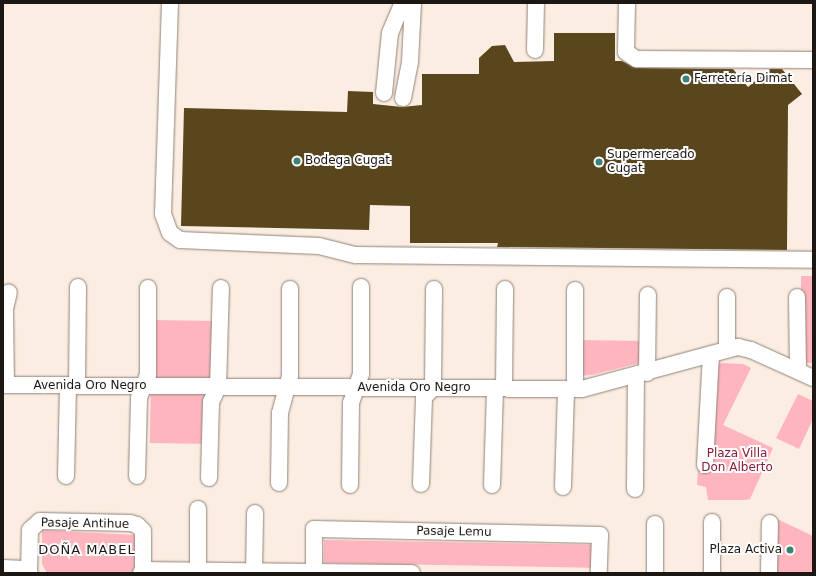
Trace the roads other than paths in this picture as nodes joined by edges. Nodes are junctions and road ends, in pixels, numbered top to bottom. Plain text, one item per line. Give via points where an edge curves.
1 (170, 3) edge
2 (404, 3) edge
3 (413, 3) edge
4 (536, 3) edge
5 (627, 3) edge
6 (536, 50) dead end
7 (813, 60) edge
8 (384, 93) dead end
9 (403, 98) dead end
10 (813, 260) edge
11 (78, 287) dead end
12 (361, 287) dead end
13 (148, 288) dead end
14 (221, 288) dead end
15 (290, 289) dead end
16 (434, 289) dead end
17 (505, 289) dead end
18 (576, 290) dead end
19 (8, 292) dead end
20 (648, 295) dead end
21 (727, 297) dead end
22 (797, 297) dead end
23 (4, 309) edge
24 (727, 349) junction
25 (711, 354) junction
26 (798, 371) junction
27 (641, 375) junction
28 (813, 378) edge
29 (5, 385) edge
30 (72, 386) junction
31 (144, 386) junction
32 (218, 387) junction
33 (289, 387) junction
34 (357, 388) junction
35 (433, 388) junction
36 (500, 388) junction
37 (571, 389) junction
38 (705, 465) dead end
39 (66, 476) dead end
40 (137, 476) dead end
41 (210, 478) dead end
42 (279, 483) dead end
43 (422, 484) dead end
44 (350, 485) dead end
45 (492, 485) dead end
46 (563, 487) dead end
47 (634, 489) dead end
48 (198, 509) dead end
49 (255, 513) dead end
50 (712, 522) dead end
51 (770, 523) dead end
52 (656, 524) dead end
53 (3, 568) edge
54 (198, 572) edge
55 (254, 572) edge
56 (313, 572) edge
57 (29, 573) edge
58 (142, 573) edge
59 (367, 573) edge
60 (412, 573) edge
61 (599, 573) edge
62 (655, 573) edge
63 (712, 573) edge
64 (769, 573) edge

1 - 10 street via 163,214 170,233 180,240 319,246 356,255
2 - 8 street via 390,33
3 - 9 street via 410,62
4 - 6 street
5 - 7 street via 626,52 636,59
11 - 30 street
12 - 34 street via 361,374
13 - 31 street via 148,375
14 - 32 street
15 - 33 street
16 - 35 street
17 - 36 street
18 - 37 street
19 - 23 street
20 - 27 street
21 - 24 street
22 - 26 street
23 - 29 street
24 - 25 street, Avenida Oro Negro
24 - 26 street, Avenida Oro Negro via 738,347 751,350
25 - 27 street, Avenida Oro Negro
25 - 38 street
26 - 28 street, Avenida Oro Negro
27 - 37 street, Avenida Oro Negro via 591,388
27 - 47 street
29 - 30 street, Avenida Oro Negro
30 - 31 street, Avenida Oro Negro
30 - 39 street
31 - 32 street, Avenida Oro Negro
31 - 40 street via 139,398
32 - 33 street, Avenida Oro Negro
32 - 41 street via 211,402
33 - 34 street, Avenida Oro Negro
33 - 42 street via 280,413
34 - 35 street, Avenida Oro Negro
34 - 44 street via 351,403
35 - 36 street, Avenida Oro Negro
35 - 43 street via 424,398
36 - 37 street, Avenida Oro Negro
36 - 45 street
37 - 46 street
48 - 54 street
49 - 55 street
50 - 63 street
51 - 64 street
52 - 62 street
53 - 57 street
54 - 55 street
54 - 58 street
55 - 56 street
56 - 59 street
56 - 61 street, Pasaje Lemu via 314,529 600,536
57 - 58 street, Pasaje Antihue via 30,530 40,521 137,525 143,531
59 - 60 street

